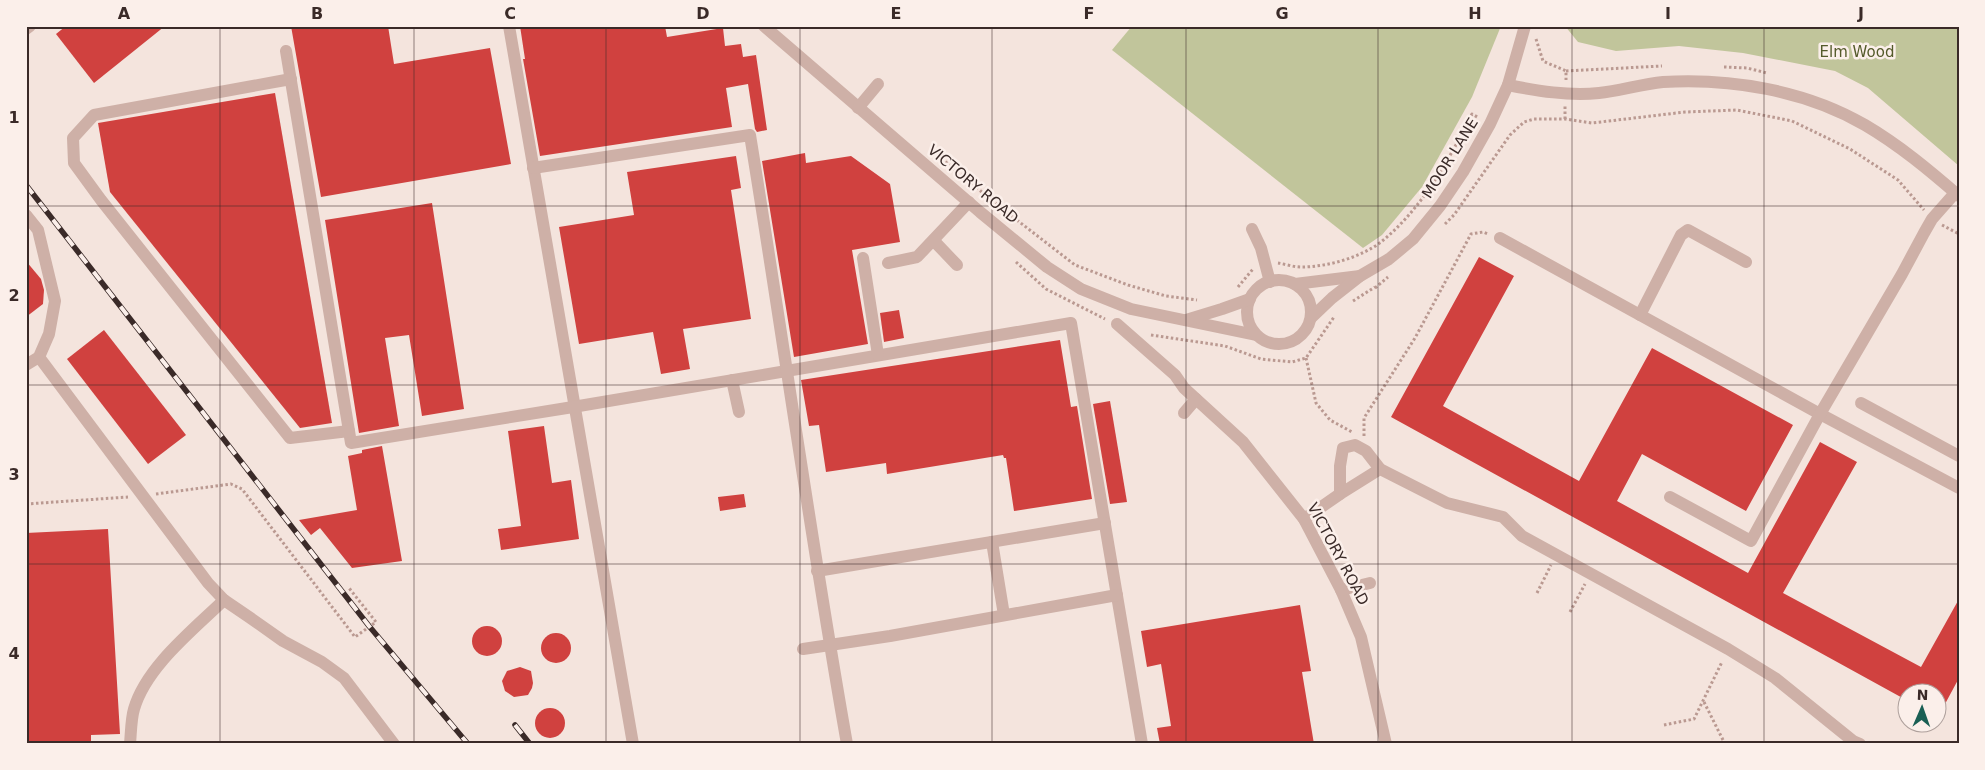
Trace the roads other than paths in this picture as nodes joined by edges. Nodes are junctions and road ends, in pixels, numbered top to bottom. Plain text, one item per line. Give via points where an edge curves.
1 (30, 26) edge
2 (509, 26) edge
3 (764, 26) edge
4 (1525, 26) edge
5 (26, 29) edge
6 (776, 31) edge
7 (286, 51) dead end
8 (291, 79) junction
9 (878, 84) dead end
10 (1508, 85) junction
11 (858, 108) junction
12 (533, 168) junction
13 (1957, 194) edge
14 (969, 202) junction
15 (26, 215) edge
16 (1252, 229) dead end
17 (1500, 238) road end
18 (934, 241) junction
19 (863, 258) dead end
20 (1746, 262) dead end
21 (888, 263) dead end
22 (958, 265) dead end
23 (1360, 276) junction
24 (1270, 282) junction
25 (1294, 284) junction
26 (1250, 299) junction
27 (1640, 315) junction
28 (1311, 318) junction
29 (1186, 320) junction
30 (1116, 324) dead end
31 (1256, 335) junction
32 (878, 355) junction
33 (39, 357) junction
34 (26, 365) edge
35 (788, 370) junction
36 (732, 380) junction
37 (1196, 399) junction
38 (1862, 403) dead end
39 (573, 407) junction
40 (739, 412) dead end
41 (1184, 413) dead end
42 (1820, 414) junction
43 (349, 431) junction
44 (1959, 456) edge
45 (1380, 469) junction
46 (1959, 488) edge
47 (1340, 494) junction
48 (1670, 497) dead end
49 (1304, 519) junction
50 (1105, 523) junction
51 (992, 542) junction
52 (817, 571) junction
53 (1370, 583) dead end
54 (1341, 590) junction
55 (1117, 595) junction
56 (224, 600) junction
57 (1004, 615) junction
58 (829, 645) junction
59 (802, 649) dead end
60 (130, 744) edge
61 (394, 744) edge
62 (633, 744) edge
63 (847, 744) edge
64 (1142, 744) edge
65 (1386, 744) edge
66 (1860, 744) edge

1 - 5 street
2 - 12 street
3 - 6 street, VICTORY ROAD
4 - 10 street, MOOR LANE
6 - 11 street, VICTORY ROAD
7 - 8 street
8 - 43 street
8 - 43 street via 94,115 73,138 74,163 290,438
9 - 11 street
10 - 13 street via 1566,94 1698,80 1774,91 1815,103 1863,124 1912,157
10 - 23 street, MOOR LANE via 1486,133 1440,206 1413,239 1389,259
11 - 14 street, VICTORY ROAD
12 - 35 street via 750,135
12 - 39 street
13 - 42 street via 1932,219
14 - 18 street
14 - 29 street, VICTORY ROAD via 1047,267 1081,289 1131,309
15 - 33 street via 38,230 55,301 49,334
16 - 24 street
17 - 27 street
18 - 21 street via 917,258
18 - 22 street
19 - 32 street
20 - 27 street via 1688,230 1682,235
23 - 25 street, MOOR LANE
23 - 28 street, MOOR LANE
24 - 25 street
24 - 26 street via 1258,288
25 - 28 street via 1308,298
26 - 29 street, VICTORY ROAD
26 - 31 street via 1247,318
27 - 42 street
28 - 31 street via 1304,334 1289,343 1271,344
29 - 31 street, VICTORY ROAD
30 - 37 street, VICTORY ROAD via 1175,375
32 - 35 street
32 - 50 street via 1071,323
33 - 34 street
33 - 56 street via 132,484
35 - 36 street
35 - 52 street
36 - 39 street
36 - 40 street
37 - 41 street
37 - 49 street, VICTORY ROAD via 1243,442
38 - 44 street
39 - 43 street via 351,443
39 - 62 street
42 - 46 street
42 - 48 street via 1751,541
45 - 47 street
45 - 47 street via 1366,451 1354,445 1343,448
45 - 66 street via 1447,503 1503,517 1522,536 1775,678
47 - 49 street
49 - 54 street, VICTORY ROAD
50 - 51 street
50 - 55 street
51 - 52 street
51 - 57 street
52 - 58 street
53 - 54 street
54 - 65 street, VICTORY ROAD via 1361,637
55 - 57 street
55 - 64 street
56 - 60 street via 166,657 145,684 134,710
56 - 61 street via 344,678
57 - 58 street
58 - 59 street
58 - 63 street

